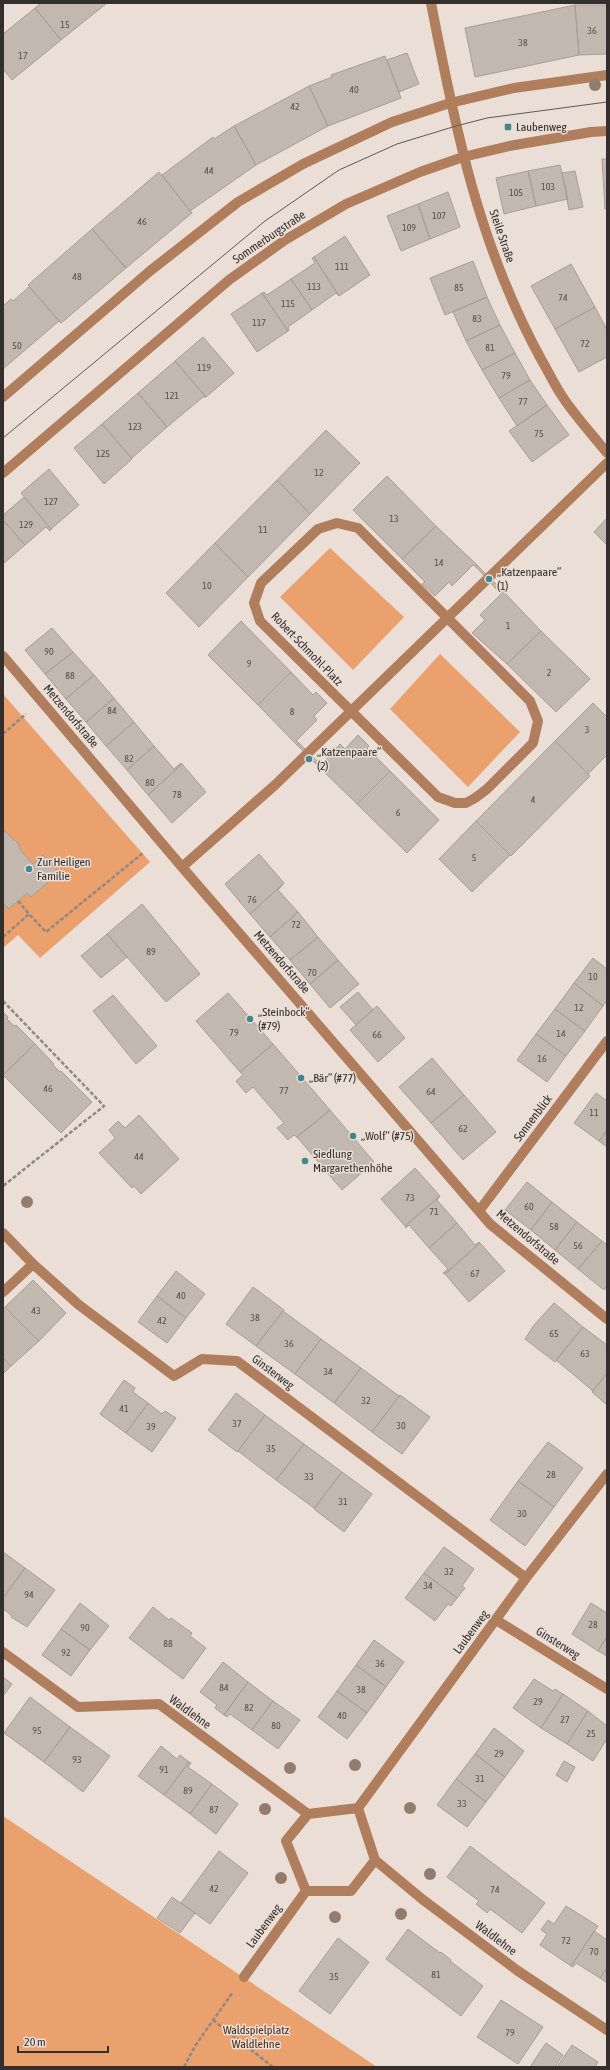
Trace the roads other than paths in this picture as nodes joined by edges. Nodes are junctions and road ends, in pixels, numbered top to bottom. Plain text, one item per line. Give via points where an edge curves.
1 (431, 3) edge
2 (607, 75) edge
3 (450, 103) junction
4 (607, 132) edge
5 (463, 158) junction
6 (3, 397) edge
7 (607, 453) edge
8 (607, 463) edge
9 (3, 473) edge
10 (447, 619) junction
11 (3, 656) edge
12 (350, 712) junction
13 (182, 867) junction
14 (606, 1046) edge
15 (479, 1211) junction
16 (3, 1233) edge
17 (33, 1264) junction
18 (3, 1292) edge
19 (607, 1319) edge
20 (607, 1474) edge
21 (526, 1578) junction
22 (496, 1620) junction
23 (3, 1652) edge
24 (607, 1689) edge
25 (358, 1808) junction
26 (308, 1814) junction
27 (375, 1860) junction
28 (306, 1890) junction
29 (244, 1977) road end
30 (607, 2030) edge

1 - 3 street, Steile Straße
2 - 3 street via 514,88
3 - 5 street, Steile Straße
3 - 6 street via 392,122 303,164 238,202 150,271
4 - 5 street, Sommerburgstraße via 591,132 509,146
5 - 7 street, Steile Straße via 490,246 525,329 562,397
5 - 9 street, Sommerburgstraße via 420,172 346,204 285,240 229,280
8 - 10 street
10 - 12 street
10 - 12 street, Robert-Schmohl-Platz via 530,700 538,721 533,743 487,790 466,803 455,803 438,797
10 - 12 street, Robert-Schmohl-Platz via 358,528 338,523 318,529 261,583 254,603 260,621
11 - 13 street, Metzendorfstraße
12 - 13 street via 275,785
13 - 15 street, Metzendorfstraße
14 - 15 street, Sonnenblick
15 - 19 street, Metzendorfstraße via 503,1236
16 - 17 street, Ginsterweg
17 - 18 street
17 - 21 street, Ginsterweg via 79,1305 174,1376 202,1359 237,1361
20 - 21 street, Laubenweg
21 - 22 street, Laubenweg
22 - 24 street, Ginsterweg
22 - 25 street, Laubenweg
23 - 26 street, Waldlehne via 78,1707 159,1704
25 - 26 street
25 - 27 street
26 - 28 street via 286,1841
27 - 28 street via 351,1891
27 - 30 street, Waldlehne via 518,1971
28 - 29 street, Laubenweg

